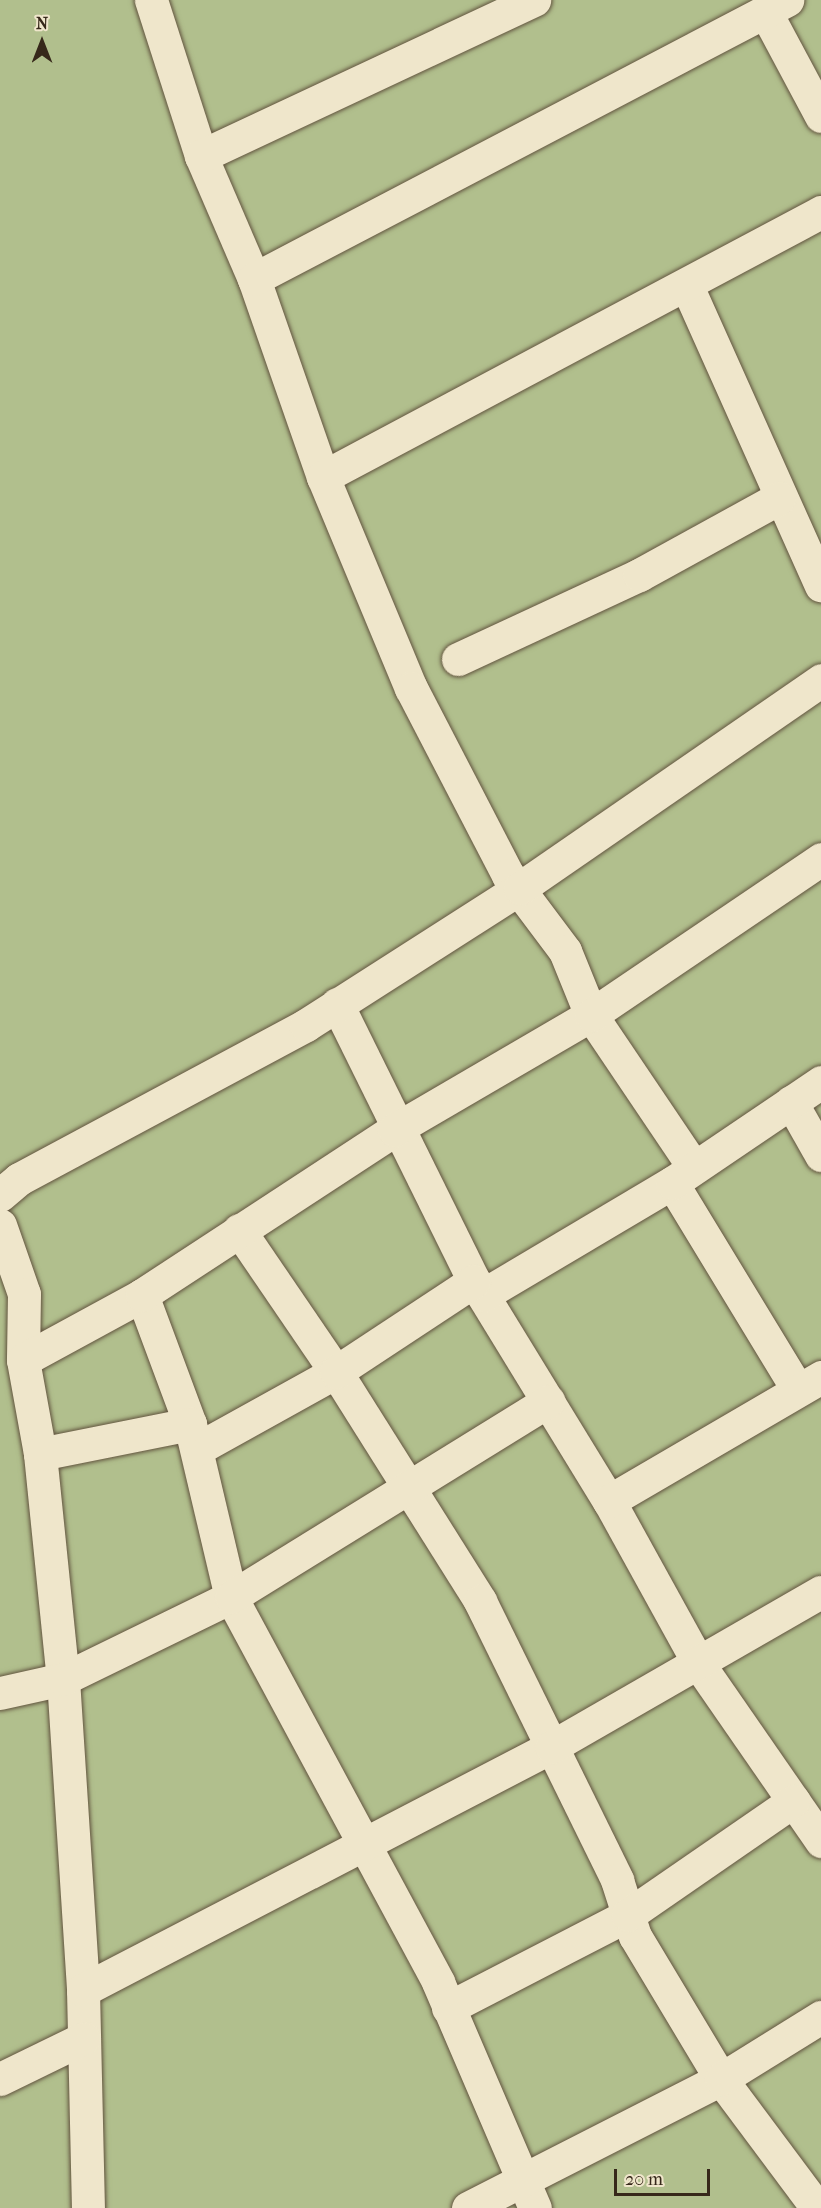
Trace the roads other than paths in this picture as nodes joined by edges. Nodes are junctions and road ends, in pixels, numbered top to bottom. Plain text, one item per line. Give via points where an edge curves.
1 (151, 0) edge
2 (534, 0) edge
3 (773, 5) edge
4 (821, 116) edge
5 (201, 156) junction
6 (821, 212) edge
7 (254, 279) junction
8 (687, 286) junction
9 (323, 477) junction
10 (779, 498) junction
11 (821, 585) edge
12 (458, 659) dead end
13 (821, 680) edge
14 (821, 859) edge
15 (520, 888) junction
16 (336, 1004) junction
17 (591, 1015) junction
18 (821, 1082) edge
19 (791, 1102) junction
20 (394, 1130) junction
21 (821, 1155) edge
22 (682, 1174) junction
23 (0, 1195) edge
24 (0, 1226) edge
25 (239, 1230) junction
26 (478, 1288) junction
27 (141, 1295) junction
28 (23, 1360) junction
29 (336, 1372) junction
30 (809, 1384) edge
31 (548, 1401) junction
32 (194, 1437) junction
33 (40, 1454) junction
34 (410, 1489) junction
35 (609, 1501) junction
36 (821, 1592) edge
37 (231, 1597) junction
38 (700, 1666) junction
39 (63, 1679) junction
40 (0, 1693) edge
41 (552, 1747) junction
42 (793, 1801) junction
43 (821, 1840) edge
44 (365, 1842) junction
45 (628, 1915) junction
46 (83, 1990) junction
47 (448, 2008) junction
48 (821, 2018) edge
49 (84, 2038) junction
50 (0, 2079) edge
51 (721, 2079) junction
52 (528, 2195) edge
53 (88, 2208) edge
54 (468, 2208) edge
55 (817, 2208) edge

1 - 5 street
2 - 5 street
3 - 4 street
3 - 7 street
5 - 7 street
6 - 8 street
7 - 9 street
8 - 9 street
8 - 10 street
9 - 15 street via 411,688
10 - 11 street
10 - 12 street via 639,575
13 - 15 street
14 - 17 street
15 - 16 street
15 - 17 street via 565,951
16 - 20 street
16 - 23 street via 20,1179
17 - 20 street
17 - 22 street
18 - 19 street
19 - 21 street
19 - 22 street
20 - 25 street
20 - 26 street
22 - 26 street
22 - 30 street
24 - 28 street via 24,1294
25 - 27 street
25 - 29 street
26 - 29 street
26 - 31 street
27 - 28 street
27 - 32 street
28 - 33 street
29 - 32 street
29 - 34 street
30 - 35 street
31 - 34 street
31 - 35 street
32 - 33 street
32 - 37 street
33 - 39 street
34 - 37 street
34 - 41 street via 480,1601
35 - 38 street
36 - 38 street
37 - 39 street
37 - 44 street
38 - 41 street
38 - 42 street
39 - 40 street
39 - 46 street
41 - 44 street
41 - 45 street
42 - 43 street
42 - 45 street
44 - 46 street
44 - 47 street
45 - 47 street
45 - 51 street via 635,1936
46 - 49 street
47 - 52 street
48 - 51 street
49 - 50 street
49 - 53 street
51 - 52 street
51 - 55 street
52 - 54 street

